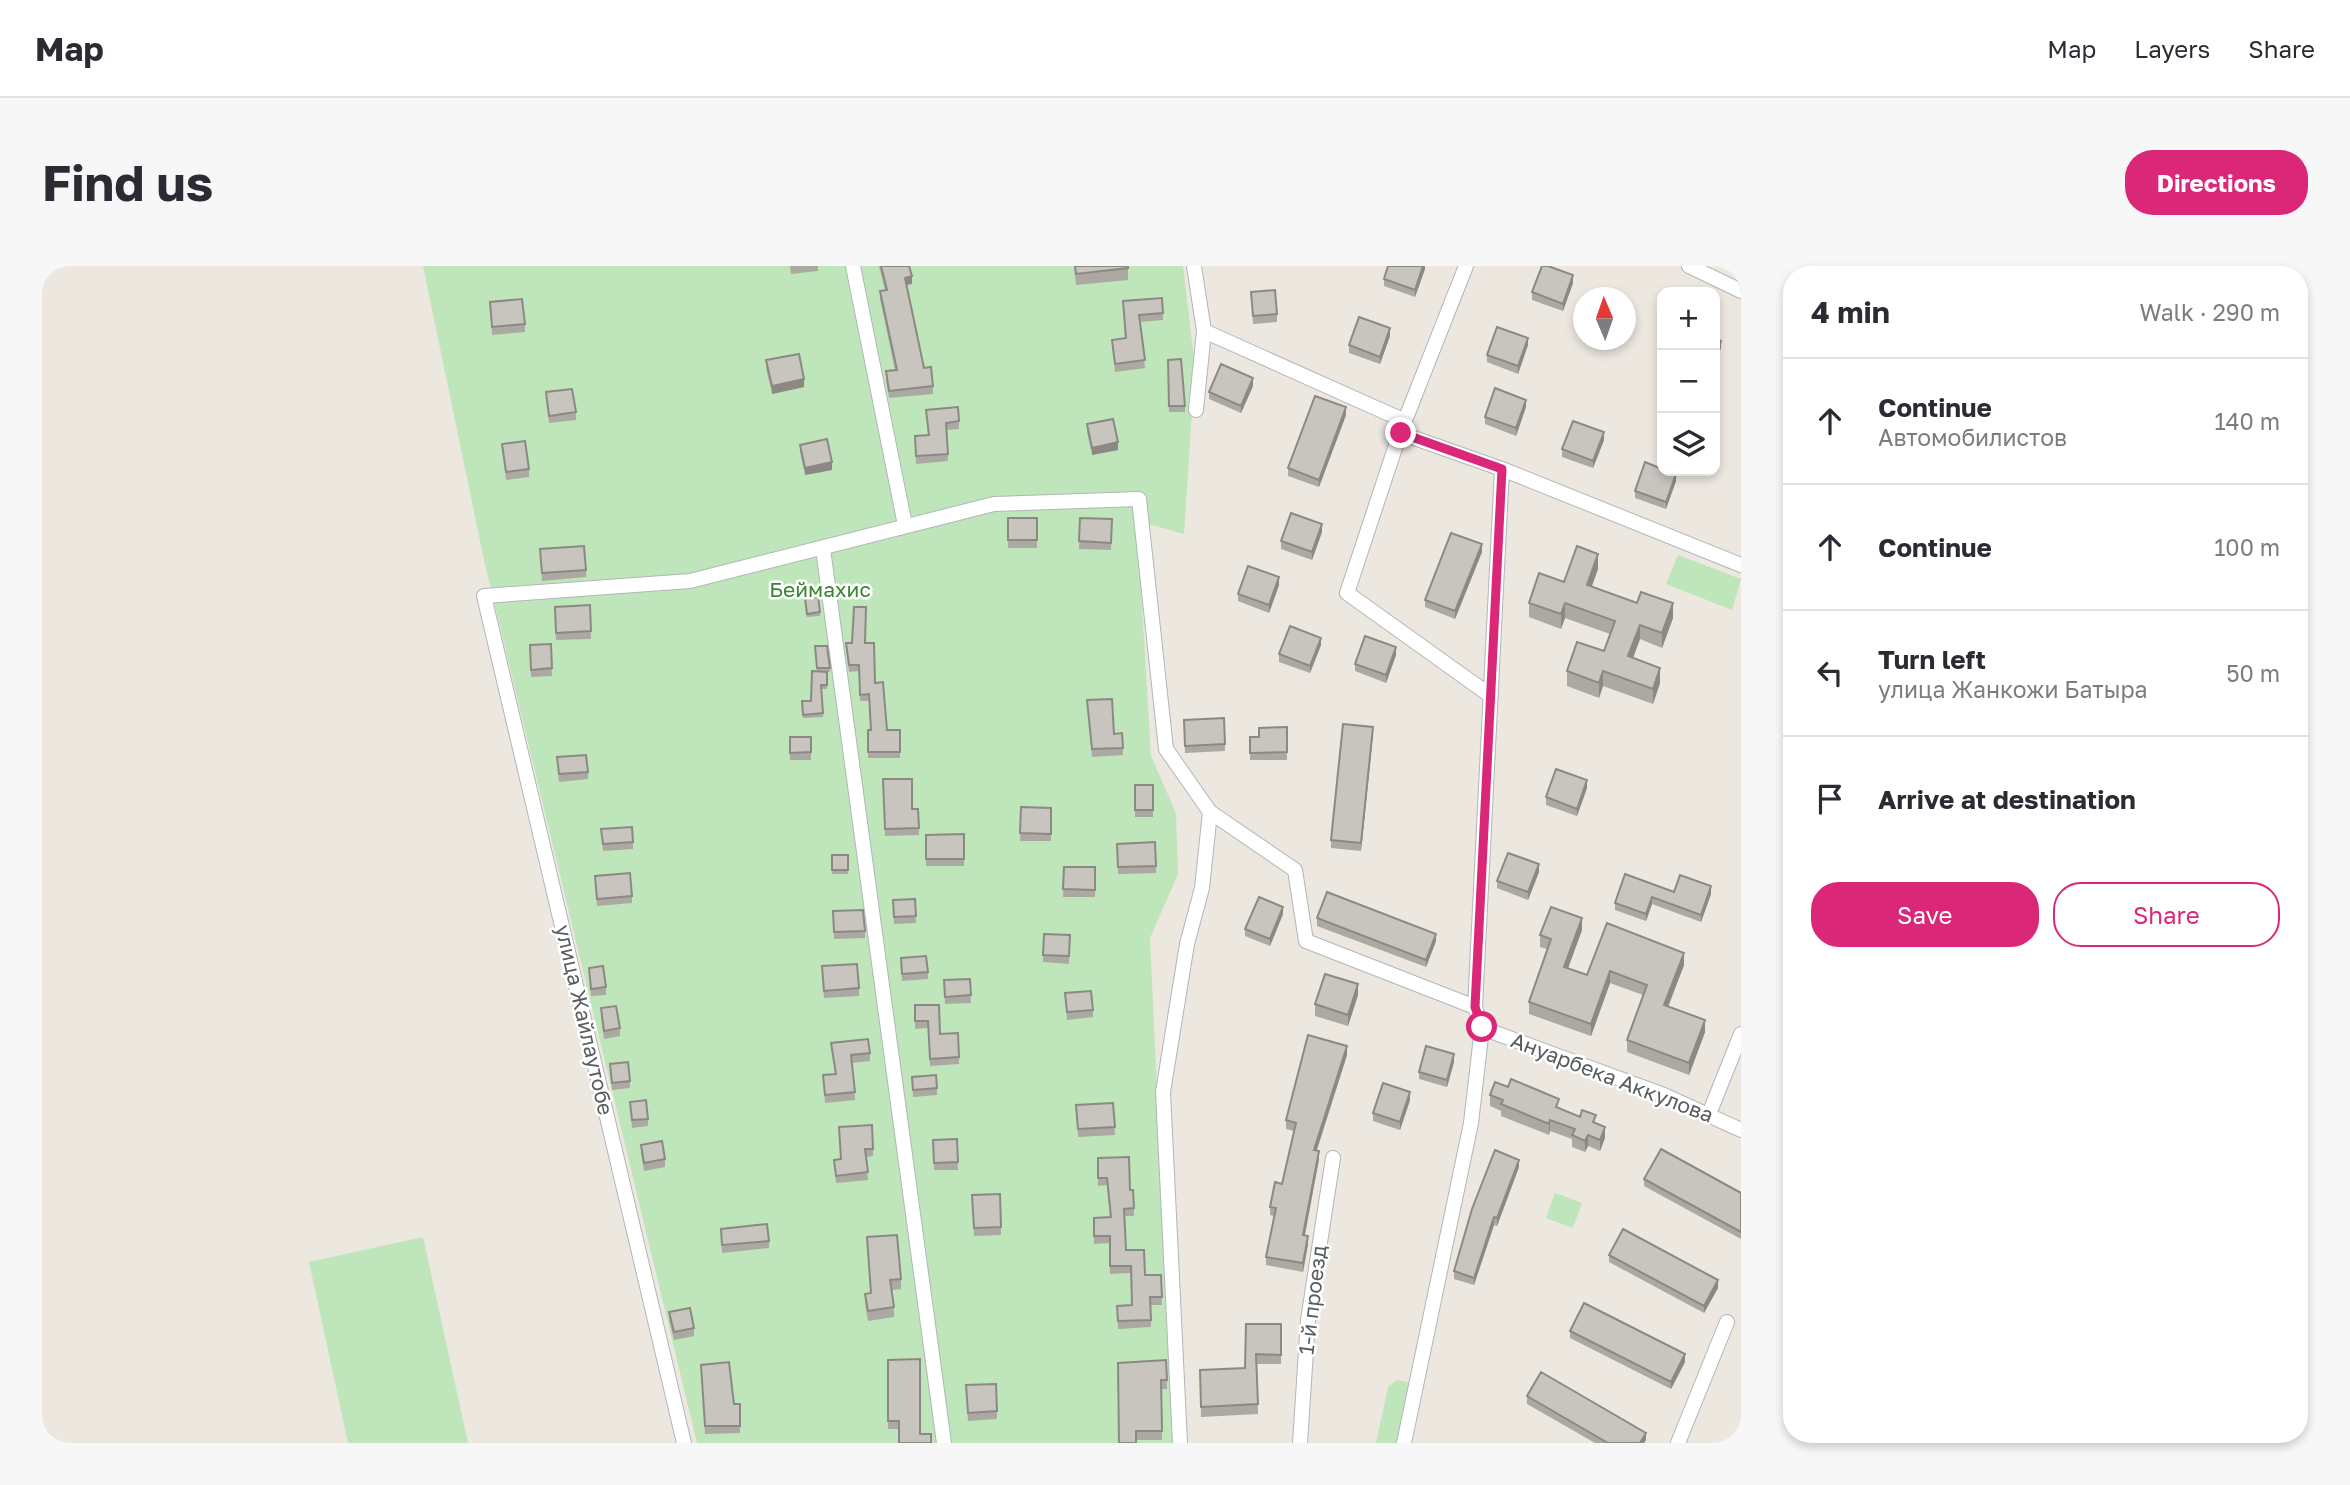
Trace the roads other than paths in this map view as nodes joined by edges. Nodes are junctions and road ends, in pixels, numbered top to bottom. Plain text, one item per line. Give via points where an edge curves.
1 (853, 266) edge
2 (1194, 266) edge
3 (1466, 266) edge
4 (1689, 266) edge
5 (1741, 291) edge
6 (1204, 331) junction
7 (1196, 410) dead end
8 (1403, 427) junction
9 (1502, 469) junction
10 (905, 525) junction
11 (823, 549) junction
12 (1741, 565) edge
13 (1491, 696) junction
14 (1210, 812) junction
15 (1475, 1007) junction
16 (1482, 1027) junction
17 (1741, 1034) edge
18 (1709, 1114) junction
19 (1741, 1130) edge
20 (1333, 1158) dead end
21 (1727, 1322) dead end
22 (684, 1443) edge
23 (944, 1443) edge
24 (1180, 1443) edge
25 (1300, 1443) edge
26 (1404, 1443) edge
27 (1678, 1443) edge

1 - 10 street
2 - 6 street
3 - 8 street
4 - 5 street
6 - 7 street
6 - 8 street
8 - 9 street
8 - 13 street via 1347,593
9 - 12 street
9 - 13 street
10 - 11 street
10 - 14 street via 994,504 1139,499 1166,749
11 - 22 street, улица Жайлаутобе via 690,581 484,596
11 - 23 street
13 - 15 street
14 - 15 street via 1295,870 1306,941
14 - 24 street via 1202,888 1187,944 1163,1092
15 - 16 street
16 - 18 street, Ануарбека Аккулова
16 - 26 street via 1471,1123
17 - 18 street
18 - 19 street, Ануарбека Аккулова
20 - 25 street, 1-й проезд via 1308,1320
21 - 27 street

